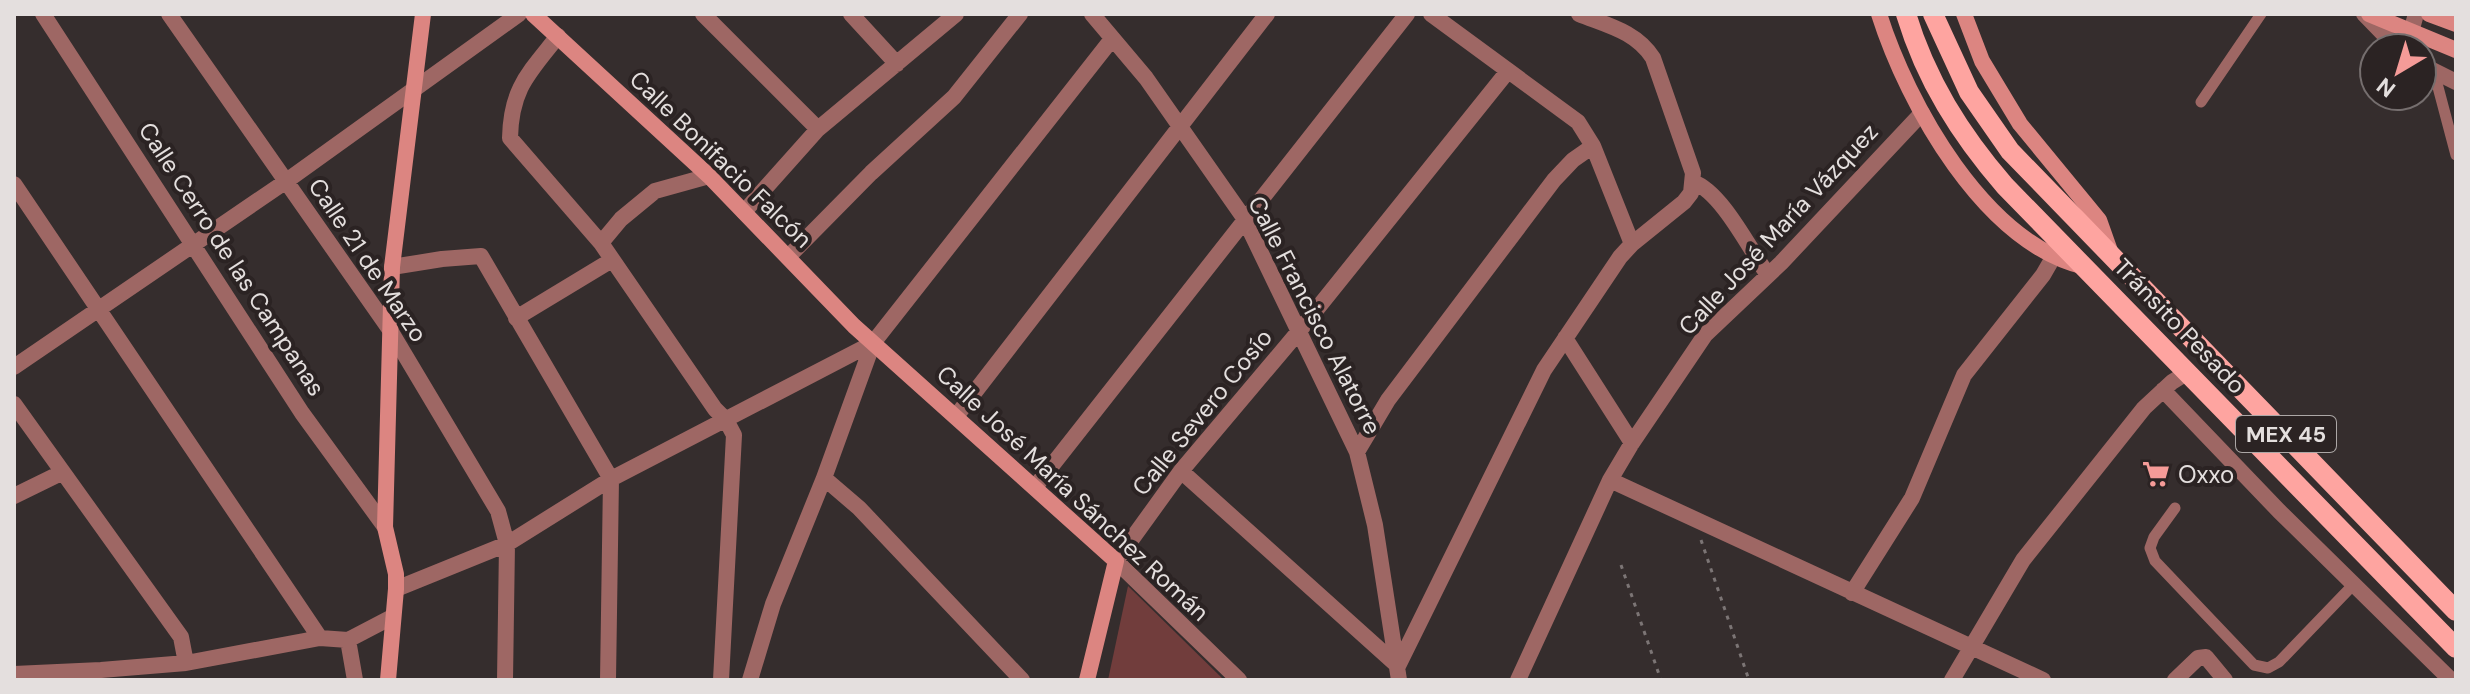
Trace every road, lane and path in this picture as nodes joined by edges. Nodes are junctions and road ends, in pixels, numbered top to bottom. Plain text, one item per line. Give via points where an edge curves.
1 (43, 14) edge
2 (169, 14) edge
3 (423, 14) edge
4 (519, 14) edge
5 (533, 14) edge
6 (703, 14) edge
7 (851, 14) edge
8 (956, 14) edge
9 (1020, 14) edge
10 (1092, 14) edge
11 (1267, 14) edge
12 (1407, 14) edge
13 (1431, 14) edge
14 (1579, 14) edge
15 (1879, 14) edge
16 (1906, 14) edge
17 (1933, 14) edge
18 (1964, 14) edge
19 (2261, 14) edge
20 (2366, 14) edge
21 (2416, 14) edge
22 (2429, 14) edge
23 (2456, 24) edge
24 (2382, 32) edge
25 (2411, 32) joint
26 (558, 36) junction
27 (1112, 39) junction
28 (897, 64) junction
29 (1508, 71) junction
30 (2438, 73) edge
31 (2456, 82) edge
32 (414, 87) junction
33 (2438, 99) edge
34 (2201, 102) dead end
35 (1922, 113) junction
36 (1179, 125) junction
37 (818, 129) junction
38 (1593, 146) junction
39 (2456, 155) edge
40 (709, 176) junction
41 (285, 182) junction
42 (1693, 182) junction
43 (14, 184) edge
44 (744, 212) junction
45 (1244, 218) junction
46 (601, 243) junction
47 (194, 244) junction
48 (1632, 244) junction
49 (2054, 256) junction
50 (788, 257) junction
51 (612, 260) junction
52 (2114, 260) junction
53 (392, 267) junction
54 (2085, 267) junction
55 (1768, 275) junction
56 (98, 311) junction
57 (516, 318) junction
58 (390, 330) junction
59 (1300, 330) junction
60 (1565, 338) junction
61 (873, 343) junction
62 (14, 367) edge
63 (2188, 372) junction
64 (2163, 390) junction
65 (14, 404) edge
66 (957, 415) junction
67 (726, 420) junction
68 (1632, 443) junction
69 (1357, 452) junction
70 (1181, 471) junction
71 (61, 473) junction
72 (824, 478) junction
73 (611, 479) junction
74 (1610, 480) junction
75 (1035, 487) junction
76 (14, 496) edge
77 (2175, 508) dead end
78 (1693, 519) junction
79 (385, 527) junction
80 (507, 544) junction
81 (1116, 561) junction
82 (1621, 565) dead end
83 (2354, 584) junction
84 (396, 589) junction
85 (1852, 593) junction
86 (2456, 611) edge
87 (392, 617) junction
88 (320, 638) junction
89 (348, 640) junction
90 (1971, 647) junction
91 (2456, 648) edge
92 (186, 663) junction
93 (1399, 673) edge
94 (14, 674) edge
95 (106, 675) edge
96 (355, 680) edge
97 (388, 680) edge
98 (505, 680) edge
99 (608, 680) edge
100 (721, 680) edge
101 (750, 680) edge
102 (1022, 680) edge
103 (1087, 680) edge
104 (1239, 680) edge
105 (1518, 680) edge
106 (1661, 680) edge
107 (1749, 680) edge
108 (1952, 680) edge
109 (2043, 680) edge
110 (2175, 680) edge
111 (2225, 680) edge
112 (2451, 680) edge

1 - 47 street, Calle Cerro de las Campanas
2 - 41 street, Calle 21 de Marzo
3 - 32 street
4 - 32 street
5 - 26 street, Calle Bonifacio Falcón
6 - 37 street
7 - 28 street
8 - 28 street
9 - 50 street via 954,97
10 - 27 street, Calle Francisco Alatorre
11 - 36 street
12 - 45 street
13 - 29 street
14 - 42 street via 1630,34 1647,48
15 - 35 street
16 - 54 main road, Tránsito Pesado / MEX 45 via 1938,95 1974,150
17 - 52 main road, Tránsito Pesado / MEX 45 via 1963,81 1991,126
18 - 52 street via 1982,61 2020,124 2099,220
19 - 34 lane
20 - 24 street
20 - 25 street
21 - 25 street
22 - 23 street
26 - 40 street, Calle Bonifacio Falcón
26 - 46 street via 519,86 510,138
27 - 36 street, Calle Francisco Alatorre
27 - 61 street
28 - 37 street
29 - 38 street via 1578,122
29 - 59 street, Calle Severo Cosío
30 - 31 street
32 - 41 street
32 - 53 street
33 - 39 lane
35 - 49 street via 1972,190 2018,233
35 - 55 street, Calle José María Vázquez
36 - 45 street, Calle Francisco Alatorre
36 - 66 street
37 - 44 street
38 - 48 street
38 - 69 street via 1563,169 1536,203 1388,400
40 - 44 street, Calle Bonifacio Falcón
40 - 46 street via 655,191
41 - 47 street
41 - 58 street, Calle 21 de Marzo
42 - 48 street via 1684,202
42 - 55 street via 1715,197
43 - 56 street
44 - 50 street, Calle Bonifacio Falcón
45 - 59 street, Calle Francisco Alatorre
45 - 75 street
46 - 51 street
47 - 56 street
47 - 79 street, Calle Cerro de las Campanas via 302,413
48 - 60 street
49 - 54 street
49 - 85 street via 1964,375 1912,498
50 - 61 street, Calle Bonifacio Falcón
51 - 57 street
51 - 67 street
52 - 86 main road, Tránsito Pesado / MEX 45
53 - 57 street via 481,256
53 - 58 street
54 - 63 main road, Tránsito Pesado / MEX 45
55 - 68 street, Calle José María Vázquez via 1705,335
56 - 62 street
56 - 88 street
57 - 73 street
58 - 79 street
58 - 80 street, Calle 21 de Marzo via 498,511
59 - 69 street, Calle Francisco Alatorre
59 - 70 street, Calle Severo Cosío
60 - 68 street
60 - 93 street via 1544,370
61 - 66 street, Calle José María Sánchez Román
61 - 67 street
61 - 72 street
63 - 64 street
63 - 91 main road, Tránsito Pesado / MEX 45
64 - 83 street
64 - 90 street via 2023,560
65 - 71 street
66 - 75 street, Calle José María Sánchez Román
67 - 73 street
67 - 100 street via 734,435
68 - 74 street, Calle José María Vázquez
69 - 93 street, Calle Francisco Alatorre via 1375,525
70 - 81 street, Calle Severo Cosío
70 - 93 street
71 - 76 street
71 - 92 street via 181,637
72 - 101 street via 773,604
72 - 102 street
73 - 80 street
73 - 99 street
74 - 78 street
74 - 105 street, Calle José María Vázquez
75 - 81 street, Calle José María Sánchez Román
77 - 83 lane via 2154,537 2150,548 2155,561 2254,665 2268,668 2279,662
78 - 85 street
78 - 107 path
79 - 84 street
80 - 84 street
80 - 98 street, Calle 21 de Marzo
81 - 103 street
81 - 104 street, Calle José María Sánchez Román
82 - 106 path
83 - 112 street
84 - 87 street
85 - 90 street
87 - 89 street
87 - 97 street
88 - 89 street
88 - 92 street
89 - 96 street
90 - 108 street
90 - 109 street
92 - 95 street
94 - 95 street
110 - 111 street via 2188,665 2206,657

